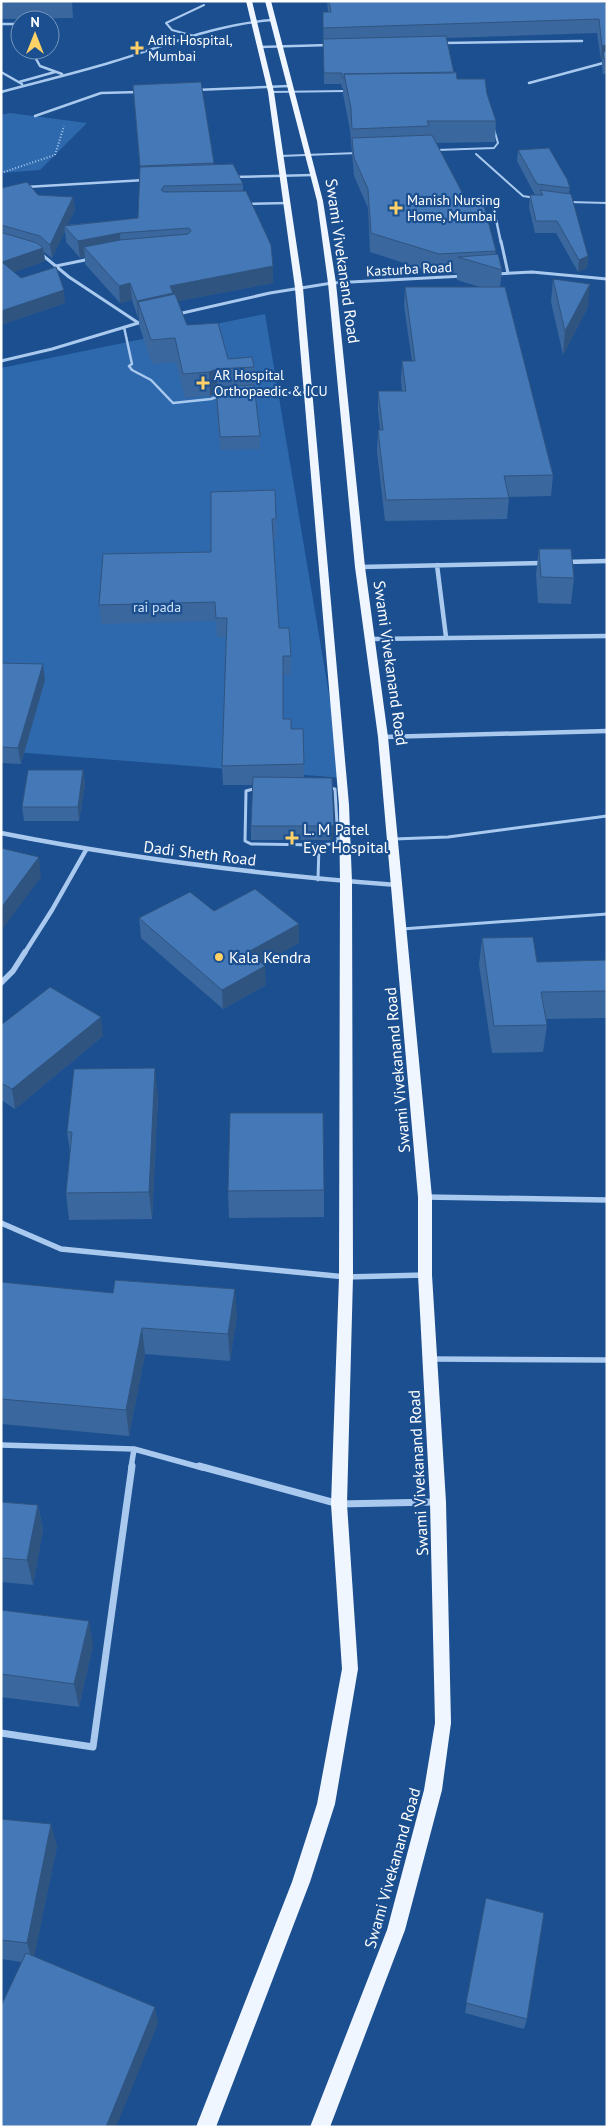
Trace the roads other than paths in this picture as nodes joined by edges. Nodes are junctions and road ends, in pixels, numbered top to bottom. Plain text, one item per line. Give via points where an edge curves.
1 (249, 1) edge
2 (268, 1) edge
3 (204, 5) dead end
4 (253, 20) junction
5 (272, 20) junction
6 (194, 36) junction
7 (582, 41) edge
8 (436, 43) edge
9 (338, 45) edge
10 (260, 46) junction
11 (280, 46) junction
12 (37, 60) edge
13 (607, 62) edge
14 (1, 72) edge
15 (56, 72) junction
16 (63, 75) junction
17 (19, 82) junction
18 (529, 83) dead end
19 (24, 85) junction
20 (270, 89) junction
21 (290, 89) junction
22 (192, 90) edge
23 (352, 91) edge
24 (1, 92) edge
25 (143, 92) edge
26 (35, 116) road end
27 (494, 127) edge
28 (432, 151) edge
29 (364, 153) edge
30 (476, 154) dead end
31 (308, 155) junction
32 (280, 156) junction
33 (313, 175) junction
34 (284, 176) junction
35 (228, 177) edge
36 (152, 180) edge
37 (18, 188) edge
38 (541, 199) edge
39 (568, 202) edge
40 (287, 203) junction
41 (240, 204) edge
42 (607, 204) edge
43 (492, 206) dead end
44 (32, 250) edge
45 (98, 258) edge
46 (56, 266) junction
47 (489, 274) edge
48 (508, 274) junction
49 (469, 276) edge
50 (607, 279) edge
51 (332, 283) junction
52 (300, 288) junction
53 (176, 314) edge
54 (147, 320) edge
55 (137, 322) junction
56 (124, 327) junction
57 (1, 361) edge
58 (306, 392) junction
59 (247, 395) edge
60 (228, 396) edge
61 (607, 561) edge
62 (557, 562) edge
63 (547, 563) edge
64 (437, 565) junction
65 (360, 567) junction
66 (607, 636) edge
67 (446, 637) junction
68 (372, 639) junction
69 (607, 731) edge
70 (383, 737) junction
71 (325, 787) edge
72 (261, 788) edge
73 (340, 797) junction
74 (607, 816) edge
75 (1, 833) edge
76 (394, 839) junction
77 (319, 845) junction
78 (86, 850) junction
79 (318, 880) junction
80 (346, 882) junction
81 (398, 886) junction
82 (607, 914) edge
83 (402, 929) junction
84 (1, 983) edge
85 (426, 1197) junction
86 (607, 1200) edge
87 (1, 1223) edge
88 (426, 1275) junction
89 (346, 1277) junction
90 (429, 1360) junction
91 (607, 1360) edge
92 (1, 1445) edge
93 (134, 1449) junction
94 (438, 1502) junction
95 (339, 1504) junction
96 (1, 1734) edge
97 (206, 2127) edge
98 (320, 2127) edge

1 - 4 main road
2 - 5 main road, Swami Vivekanand Road
3 - 6 lane via 166,24 172,30
4 - 5 street
4 - 6 street
4 - 10 main road
5 - 11 main road, Swami Vivekanand Road
6 - 16 street
7 - 8 street
9 - 11 street
10 - 11 street
10 - 20 main road
11 - 21 main road, Swami Vivekanand Road
12 - 15 street via 40,66
13 - 18 street
14 - 17 street
15 - 16 street
15 - 17 street
16 - 19 street
17 - 19 street
19 - 24 street
20 - 21 street
20 - 21 lane
20 - 22 street
20 - 32 main road
21 - 23 lane
21 - 31 main road, Swami Vivekanand Road
25 - 26 street via 101,93
27 - 28 lane via 498,143 494,148
29 - 31 lane
30 - 38 lane via 523,196
31 - 32 lane
31 - 33 main road, Swami Vivekanand Road
32 - 34 main road
33 - 34 street
33 - 51 main road, Swami Vivekanand Road
34 - 35 street
34 - 40 main road
36 - 37 street
39 - 42 lane
40 - 41 street
40 - 52 main road
43 - 48 street
44 - 46 street
45 - 46 street
46 - 55 street
47 - 48 street
48 - 50 street via 532,272
49 - 51 street, Kasturba Road
51 - 52 street, Kasturba Road
51 - 65 main road, Swami Vivekanand Road
52 - 53 street, Kasturba Road
52 - 58 main road
54 - 55 street
55 - 56 street
56 - 57 street
56 - 60 lane via 132,364 129,366 151,380 173,403
58 - 59 lane
58 - 73 main road
61 - 62 street
63 - 64 street
64 - 65 street
64 - 67 street
65 - 68 main road, Swami Vivekanand Road
66 - 67 street
67 - 68 street
68 - 70 main road, Swami Vivekanand Road
69 - 70 street
70 - 76 main road, Swami Vivekanand Road
71 - 73 lane via 335,789
72 - 77 lane via 246,791 245,841 251,844
73 - 77 lane via 338,841
73 - 80 main road
74 - 76 lane via 448,837
75 - 78 street, Dadi Sheth Road
76 - 81 main road, Swami Vivekanand Road
77 - 79 lane
78 - 79 street, Dadi Sheth Road
78 - 84 street via 28,948
79 - 80 street, Dadi Sheth Road
80 - 81 street, Dadi Sheth Road
80 - 89 main road
81 - 83 main road, Swami Vivekanand Road
82 - 83 lane
83 - 85 main road, Swami Vivekanand Road
85 - 86 street
85 - 88 main road, Swami Vivekanand Road
87 - 89 street via 62,1249
88 - 89 street
88 - 90 main road, Swami Vivekanand Road
89 - 95 main road
90 - 91 street
90 - 94 main road, Swami Vivekanand Road
92 - 93 street
93 - 95 street
93 - 96 street via 93,1747
94 - 95 street
94 - 98 main road, Swami Vivekanand Road via 443,1723 433,1790 396,1930
95 - 97 main road via 350,1669 326,1804 301,1882

